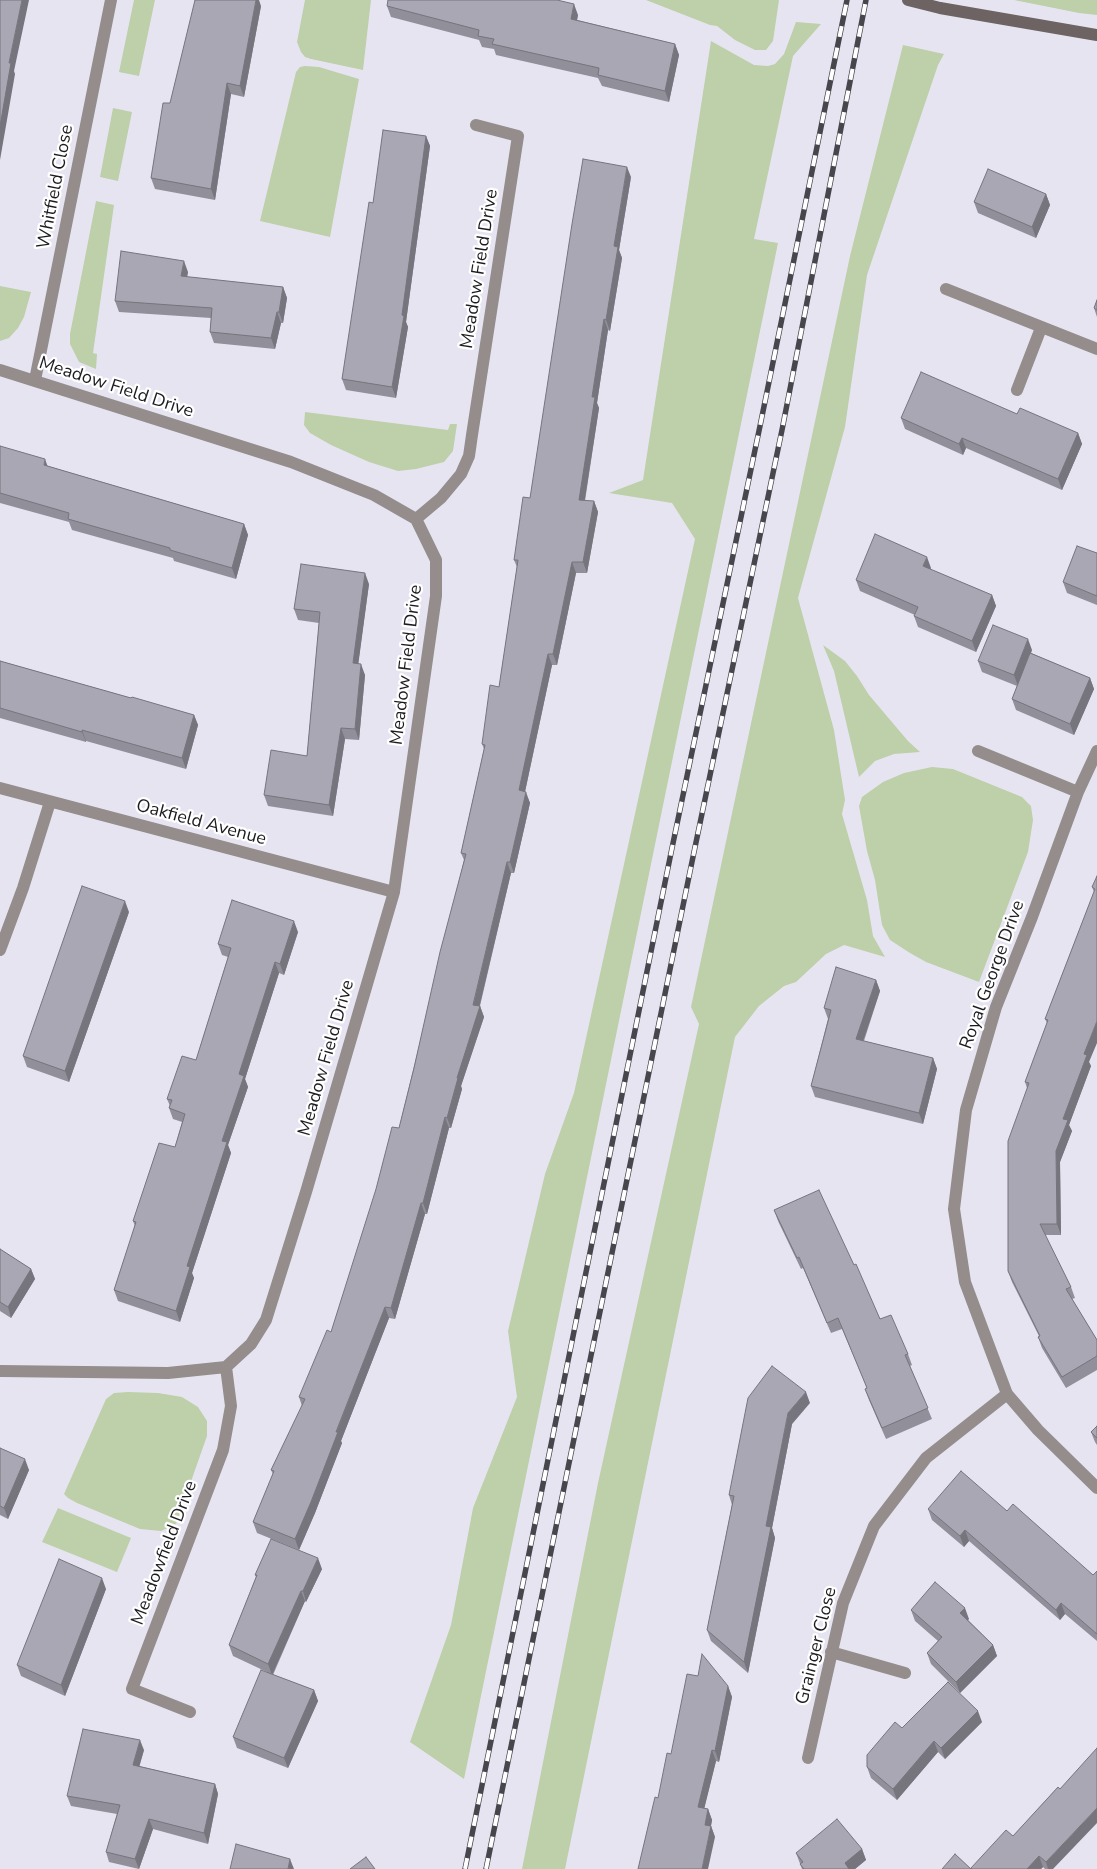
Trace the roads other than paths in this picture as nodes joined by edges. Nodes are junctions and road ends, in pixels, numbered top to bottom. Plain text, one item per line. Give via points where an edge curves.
1 (111, 0) edge
2 (908, 0) edge
3 (1097, 35) edge
4 (476, 125) dead end
5 (946, 289) dead end
6 (1042, 328) junction
7 (1097, 349) edge
8 (0, 370) edge
9 (35, 380) junction
10 (1017, 390) dead end
11 (416, 519) junction
12 (978, 751) dead end
13 (1097, 751) edge
14 (0, 788) edge
15 (1078, 792) junction
16 (50, 802) junction
17 (394, 892) junction
18 (0, 950) edge
19 (226, 1367) junction
20 (0, 1371) edge
21 (1007, 1394) junction
22 (1097, 1488) edge
23 (830, 1652) junction
24 (905, 1673) dead end
25 (190, 1712) dead end
26 (808, 1758) dead end

1 - 9 street, Whitfield Close
2 - 3 street
4 - 11 street, Meadow Field Drive via 518,136 474,426 469,456 461,474 441,498
5 - 6 street
6 - 7 street
6 - 10 street
8 - 9 street, Meadow Field Drive
9 - 11 street, Meadow Field Drive via 291,462 374,495
11 - 17 street, Meadow Field Drive via 436,560 436,596
12 - 15 street
13 - 15 street, Royal George Drive
14 - 16 street, Oakfield Avenue
15 - 21 street, Royal George Drive via 996,1007 966,1110 954,1209 965,1282
16 - 17 street, Oakfield Avenue
16 - 18 street
17 - 19 street, Meadow Field Drive via 266,1320 251,1344
19 - 20 street via 168,1373
19 - 25 street, Meadowfield Drive via 231,1406 222,1450 132,1689
21 - 22 street, Royal George Drive via 1038,1430
21 - 23 street, Grainger Close via 926,1458 874,1526 843,1604
23 - 24 street
23 - 26 street, Grainger Close

